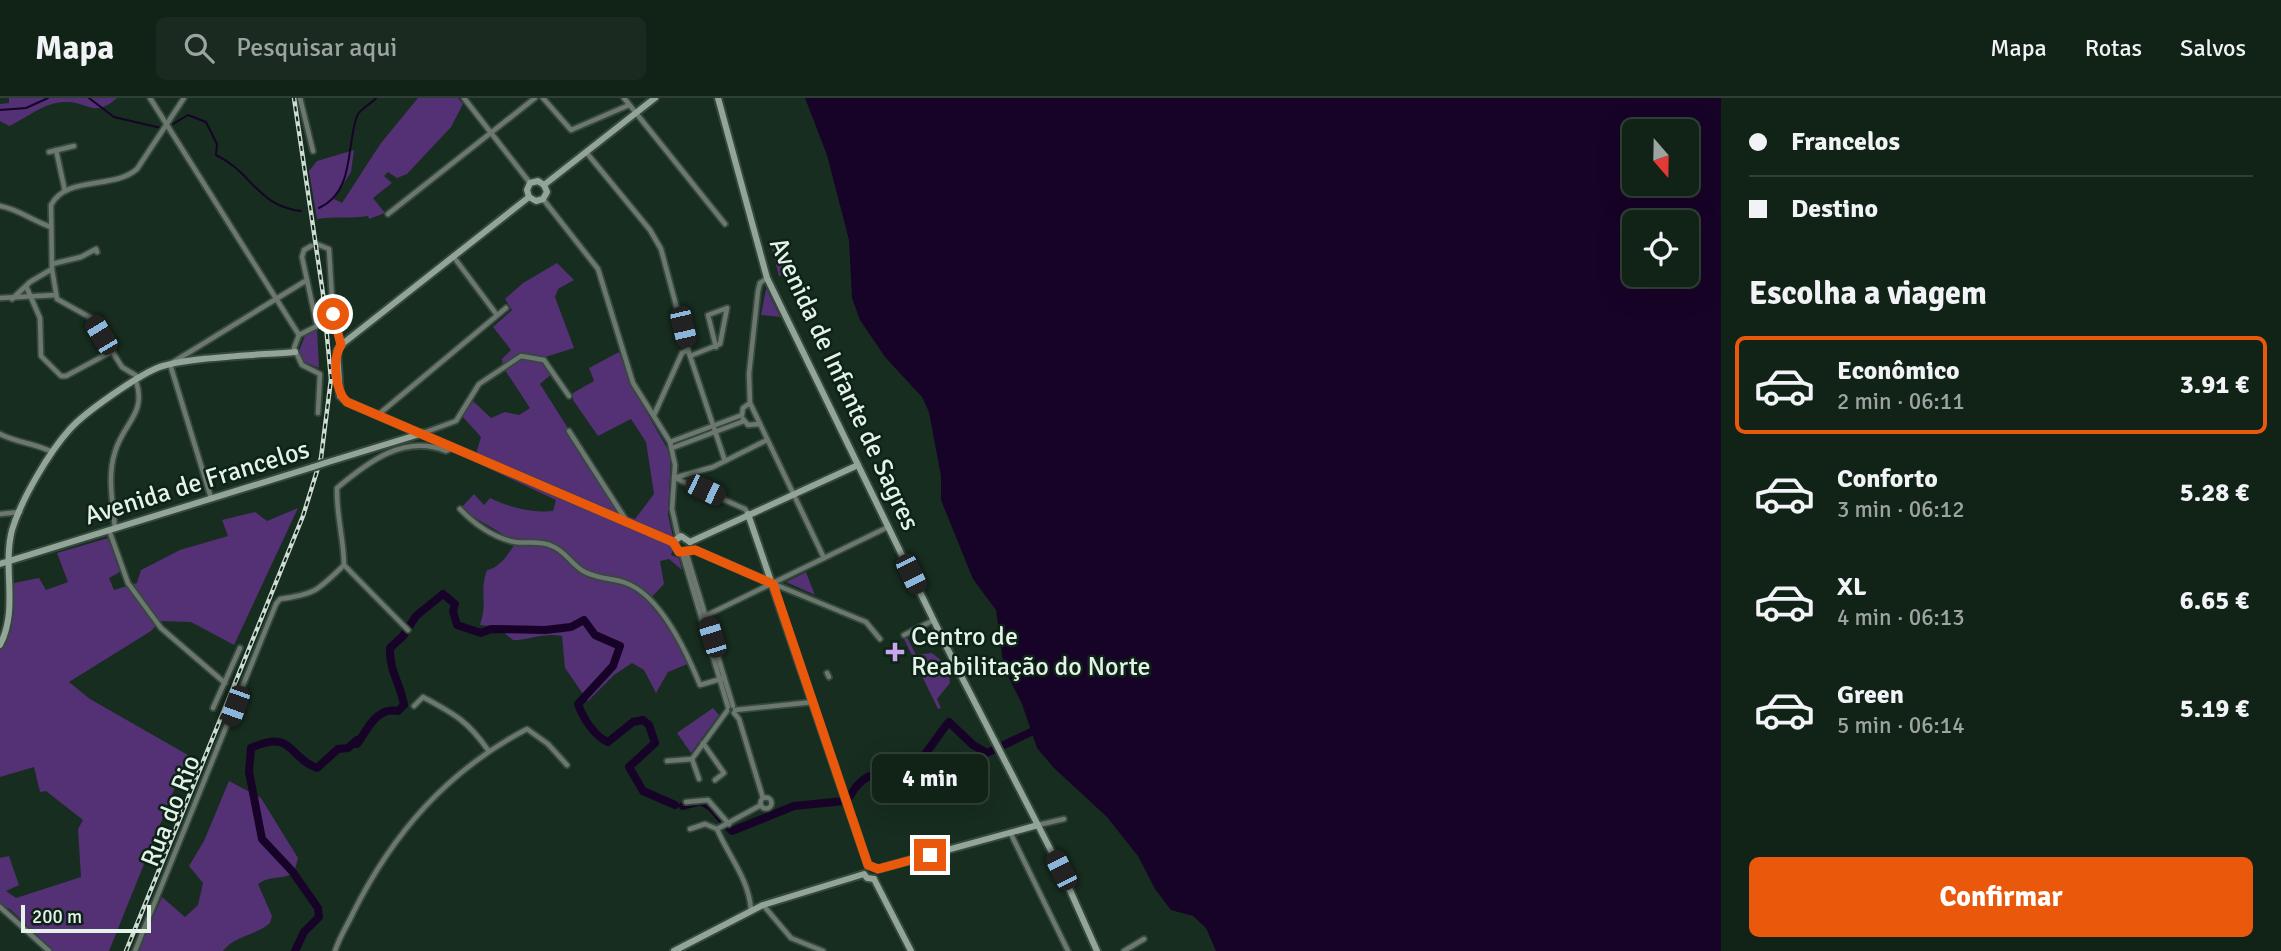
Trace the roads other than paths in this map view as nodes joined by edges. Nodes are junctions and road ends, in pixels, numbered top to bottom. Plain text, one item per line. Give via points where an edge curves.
1 (150, 98) edge
2 (184, 98) edge
3 (300, 98) edge
4 (464, 98) edge
5 (535, 98) edge
6 (543, 98) edge
7 (624, 98) edge
8 (655, 98) edge
9 (718, 98) edge
10 (629, 105) junction
11 (636, 113) junction
12 (167, 123) junction
13 (491, 132) junction
14 (74, 146) dead end
15 (56, 150) junction
16 (313, 151) dead end
17 (49, 152) dead end
18 (586, 152) junction
19 (530, 183) junction
20 (544, 185) junction
21 (65, 191) junction
22 (529, 197) junction
23 (543, 199) junction
24 (0, 206) edge
25 (388, 214) dead end
26 (725, 224) dead end
27 (51, 227) junction
28 (319, 245) dead end
29 (311, 246) dead end
30 (97, 252) dead end
31 (453, 256) junction
32 (52, 266) junction
33 (767, 278) junction
34 (307, 280) junction
35 (26, 286) junction
36 (55, 295) junction
37 (275, 297) junction
38 (0, 298) edge
39 (29, 298) junction
40 (11, 299) junction
41 (506, 308) dead end
42 (497, 315) junction
43 (299, 335) junction
44 (341, 345) junction
45 (716, 347) junction
46 (111, 352) junction
47 (295, 352) junction
48 (689, 353) junction
49 (170, 364) junction
50 (139, 380) junction
51 (569, 396) dead end
52 (750, 403) junction
53 (318, 413) dead end
54 (379, 414) junction
55 (654, 415) junction
56 (743, 418) junction
57 (759, 424) junction
58 (404, 425) junction
59 (714, 429) junction
60 (569, 431) dead end
61 (423, 433) junction
62 (0, 434) edge
63 (405, 439) junction
64 (767, 440) junction
65 (671, 445) junction
66 (452, 447) junction
67 (53, 453) junction
68 (725, 461) junction
69 (858, 465) junction
70 (674, 478) junction
71 (793, 494) junction
72 (211, 499) junction
73 (460, 509) dead end
74 (20, 512) junction
75 (0, 514) edge
76 (748, 514) junction
77 (626, 521) junction
78 (888, 527) junction
79 (112, 530) junction
80 (676, 539) junction
81 (687, 549) junction
82 (824, 558) junction
83 (9, 561) junction
84 (0, 564) edge
85 (344, 565) junction
86 (773, 584) junction
87 (704, 617) junction
88 (931, 621) junction
89 (407, 629) dead end
90 (904, 635) dead end
91 (880, 639) dead end
92 (0, 645) edge
93 (240, 648) dead end
94 (722, 679) junction
95 (225, 683) junction
96 (814, 701) junction
97 (414, 706) dead end
98 (213, 708) dead end
99 (731, 710) junction
100 (703, 743) junction
101 (488, 750) junction
102 (692, 759) junction
103 (667, 761) dead end
104 (567, 765) dead end
105 (699, 779) dead end
106 (715, 780) dead end
107 (763, 798) junction
108 (686, 802) dead end
109 (761, 805) junction
110 (1064, 818) dead end
111 (1038, 825) junction
112 (723, 826) junction
113 (690, 829) dead end
114 (1010, 831) junction
115 (868, 865) junction
116 (878, 869) junction
117 (864, 874) junction
118 (874, 879) junction
119 (763, 905) junction
120 (0, 907) edge
121 (751, 910) junction
122 (1144, 939) dead end
123 (49, 951) edge
124 (135, 951) edge
125 (335, 951) edge
126 (674, 951) edge
127 (823, 951) edge
128 (911, 951) edge
129 (1068, 951) edge
130 (1097, 951) edge
131 (1124, 951) edge

1 - 12 street
2 - 12 street
3 - 16 street
4 - 13 street
5 - 13 street
6 - 10 street via 571,130
7 - 10 street
8 - 11 main road
9 - 33 main road, Avenida de Infante de Sagres
10 - 11 street
11 - 18 main road
11 - 26 street
12 - 21 street via 129,176
12 - 37 street
13 - 19 street
13 - 25 street
14 - 15 street
15 - 17 street
15 - 21 street
18 - 20 main road
18 - 48 street via 661,249
19 - 20 main road
19 - 22 main road
20 - 23 main road
21 - 27 street via 51,205
22 - 23 main road
22 - 31 main road
23 - 55 street via 598,268 633,383
24 - 27 street
27 - 32 street
28 - 44 street via 328,247 330,253 333,314
29 - 34 street via 302,253
30 - 32 street
31 - 42 street
31 - 44 main road
32 - 35 street
32 - 36 street
33 - 52 street via 758,291
33 - 69 main road, Avenida de Infante de Sagres
34 - 37 street
34 - 43 street via 317,326
35 - 39 street
35 - 40 street
36 - 39 street
36 - 46 street via 61,303 91,318
37 - 43 street
37 - 49 street
38 - 40 street
39 - 40 street
39 - 46 street via 40,318 41,356 61,376
41 - 42 street
42 - 54 street
43 - 47 street
44 - 54 main road via 337,351 340,396
45 - 45 street via 724,338 727,308 708,315
45 - 48 street
46 - 50 street
47 - 49 main road
47 - 53 street via 302,365 320,374
48 - 55 street via 682,353
48 - 59 street
49 - 50 main road
49 - 72 street
50 - 67 main road via 84,416
50 - 79 street via 139,406 115,450 111,469
51 - 61 street via 544,360 521,356 480,384 456,421
52 - 56 street via 743,408
52 - 57 street
54 - 58 main road
55 - 65 street
56 - 57 street via 751,426
56 - 59 street
57 - 64 street
58 - 61 main road
58 - 63 main road
59 - 65 street
59 - 68 street
60 - 77 street
61 - 63 main road, Avenida de Francelos
61 - 66 main road
62 - 67 street
63 - 72 main road, Avenida de Francelos, bridge
64 - 68 street
64 - 71 street
65 - 70 street
66 - 77 main road
66 - 85 street via 446,451 416,444 371,460 337,488
67 - 74 main road
68 - 70 street
69 - 71 main road
69 - 78 main road, Avenida de Infante de Sagres
70 - 76 street
70 - 80 street
71 - 76 main road
71 - 82 street
72 - 79 main road, Avenida de Francelos
73 - 94 street via 468,519 500,536 551,545 581,571 626,583 641,592 675,630 701,685
74 - 75 street
74 - 83 main road via 12,530
76 - 81 main road
76 - 86 main road
77 - 80 main road
78 - 82 street
78 - 88 main road, Avenida de Infante de Sagres
79 - 83 main road, Avenida de Francelos
79 - 95 street via 128,583 160,628
80 - 81 main road via 675,550
80 - 81 main road via 687,537
81 - 86 main road
81 - 87 street
82 - 86 street
83 - 84 main road, Avenida de Francelos
83 - 92 main road via 11,611
85 - 89 street
85 - 124 street, Rua do Rio via 309,596 276,604
86 - 87 street
86 - 91 street via 866,622
86 - 96 main road
87 - 94 street
88 - 90 street
88 - 111 main road, Avenida de Infante de Sagres
93 - 95 street
94 - 99 street
95 - 98 street
96 - 99 street
96 - 115 main road
97 - 101 street via 423,697 455,712
99 - 100 street
99 - 107 street via 738,719
100 - 102 street
100 - 106 street via 724,772
101 - 104 street via 527,729
101 - 125 street via 428,804 391,847 362,892
102 - 103 street
102 - 105 street
107 - 109 street
107 - 109 street via 772,803 767,808
108 - 112 street via 708,800
109 - 112 street
110 - 111 street
111 - 114 main road
111 - 130 main road, Avenida de Infante de Sagres
112 - 113 street via 705,824
112 - 121 street via 729,856 750,891
114 - 116 main road
114 - 129 street
115 - 116 main road
115 - 117 main road
116 - 118 main road
117 - 118 main road
117 - 119 main road
118 - 128 main road
119 - 121 main road
119 - 127 street via 791,938
120 - 123 street
121 - 126 main road
122 - 131 street

